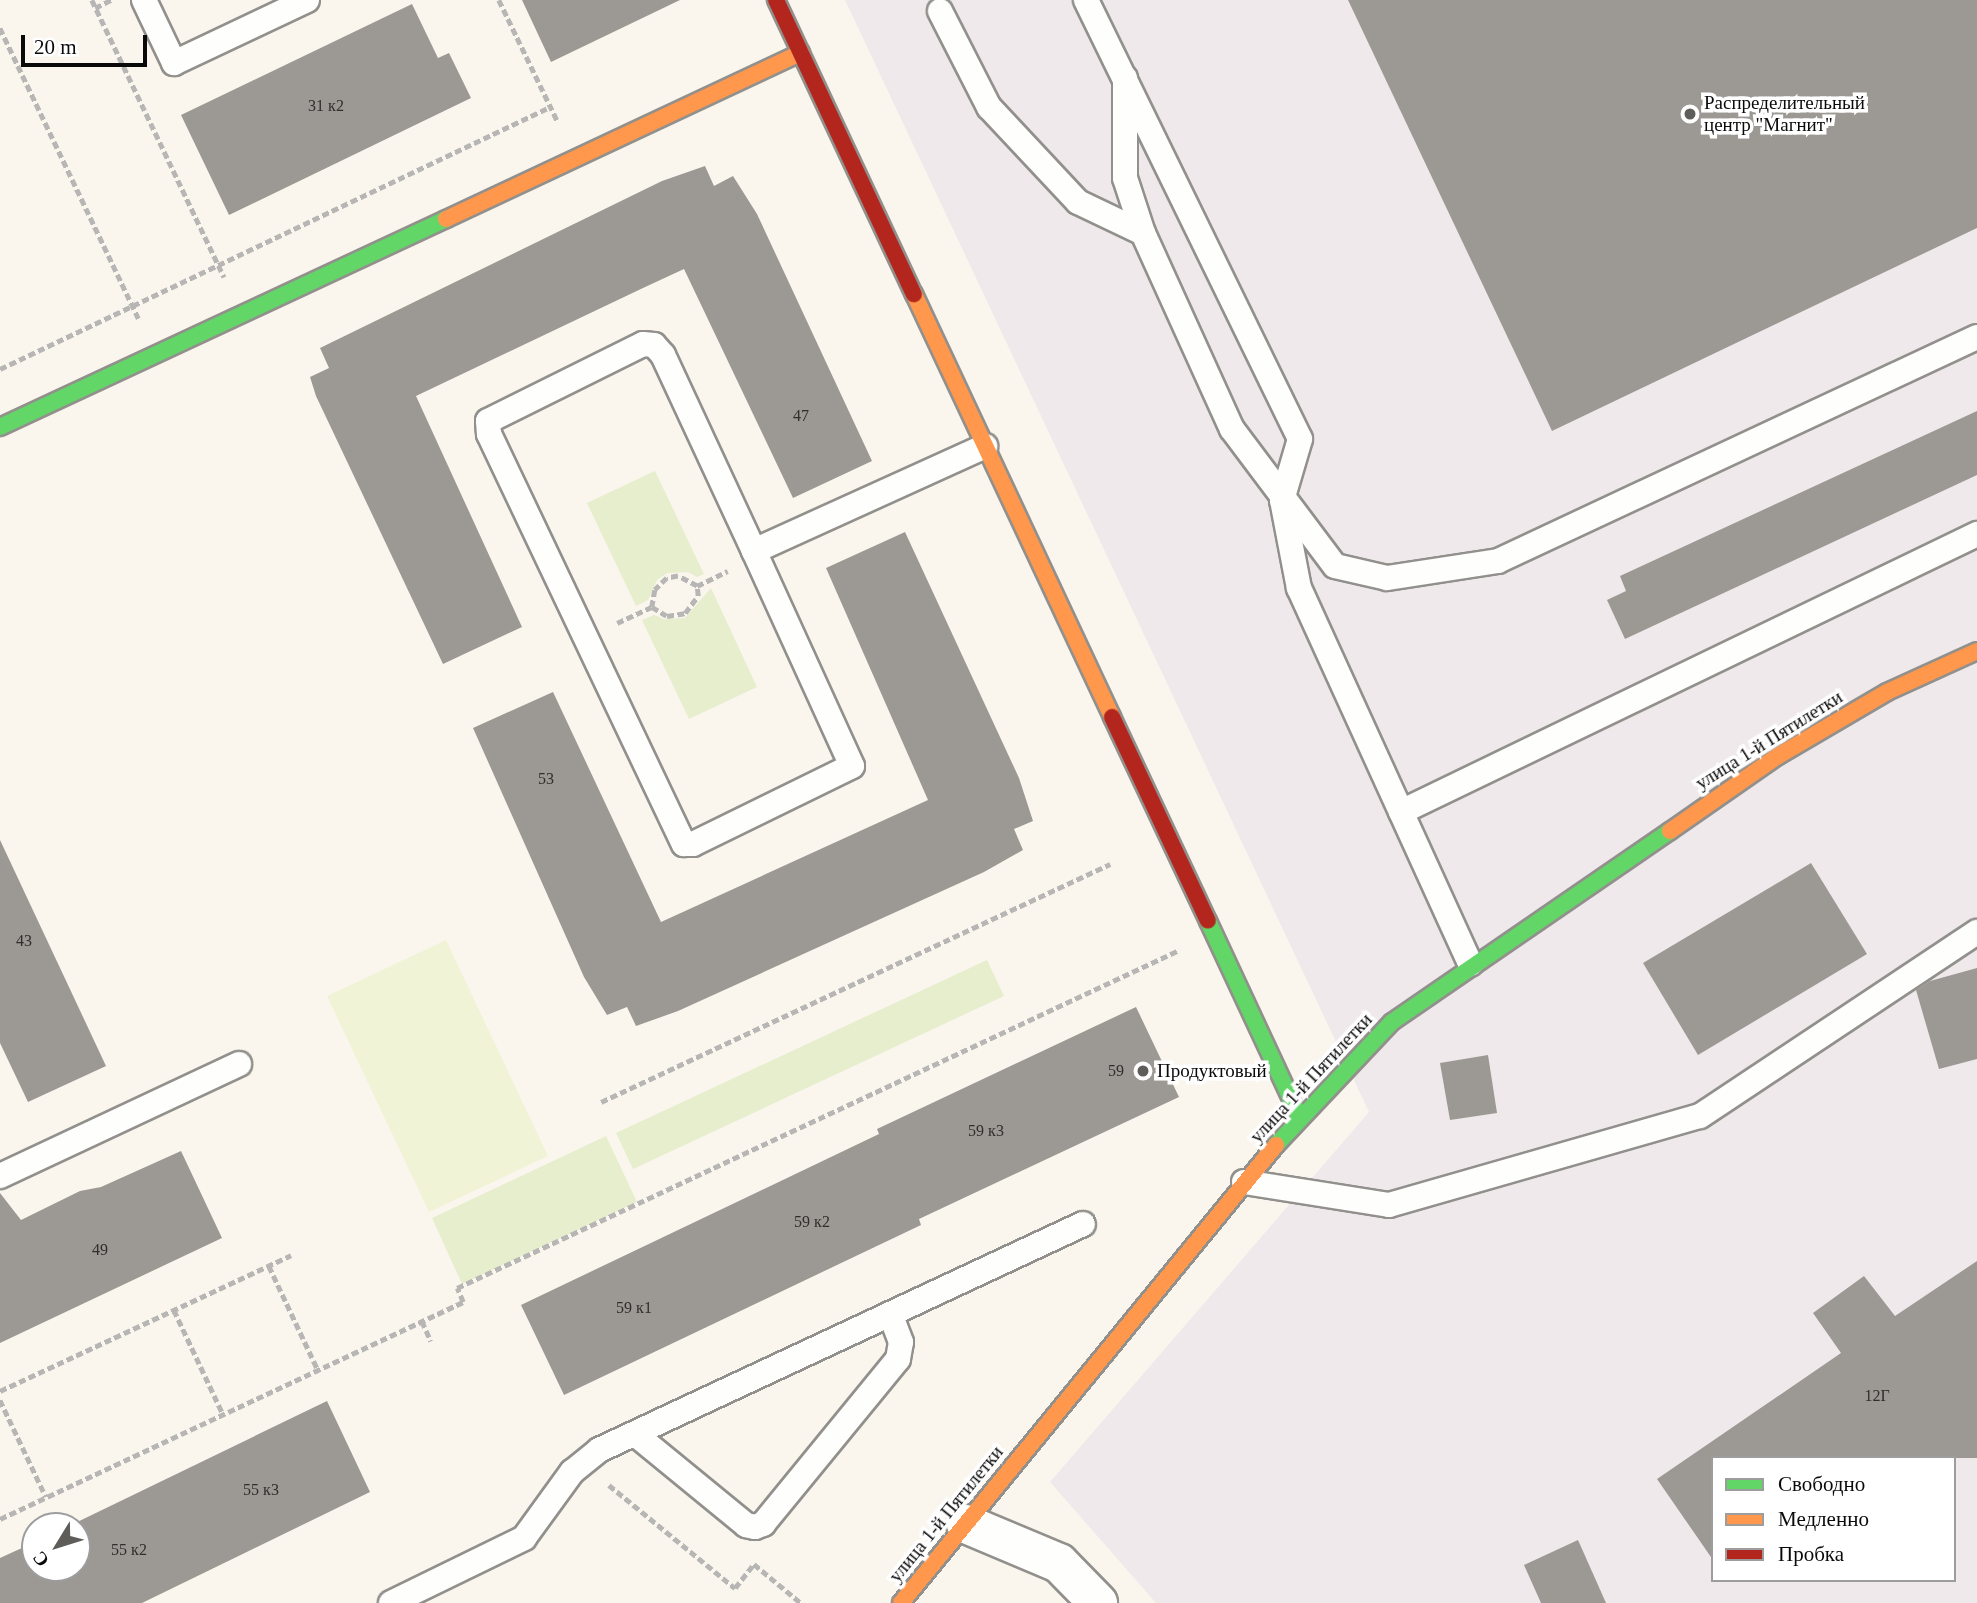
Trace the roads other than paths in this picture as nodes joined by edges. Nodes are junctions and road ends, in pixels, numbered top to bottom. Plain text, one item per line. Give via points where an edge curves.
1 (144, 0) edge
2 (307, 0) edge
3 (776, 0) edge
4 (1086, 0) edge
5 (940, 11) dead end
6 (801, 53) junction
7 (1125, 78) junction
8 (1143, 233) junction
9 (1977, 337) edge
10 (0, 427) edge
11 (985, 446) junction
12 (1282, 500) junction
13 (1977, 534) edge
14 (754, 551) junction
15 (1977, 651) edge
16 (1401, 812) junction
17 (1977, 932) edge
18 (1471, 964) junction
19 (239, 1064) dead end
20 (1299, 1116) junction
21 (0, 1176) edge
22 (1244, 1182) junction
23 (1083, 1224) dead end
24 (890, 1314) junction
25 (635, 1434) junction
26 (965, 1524) junction
27 (391, 1603) edge
28 (901, 1603) edge
29 (1098, 1603) edge

1 - 2 lane via 174,63
3 - 6 street
4 - 7 lane
5 - 8 lane via 989,107 1078,202
6 - 10 street
6 - 11 street
7 - 8 lane via 1125,178
7 - 12 lane via 1300,439
8 - 12 lane via 1232,429
9 - 12 lane via 1498,561 1388,578 1335,566
11 - 14 lane
11 - 20 street
12 - 16 lane via 1299,589
13 - 16 lane
14 - 14 lane via 852,757 846,772 693,844 684,844 489,434 488,421 643,344 654,345 663,355
15 - 18 street, улица 1-й Пятилетки via 1887,692 1778,755
16 - 18 lane
17 - 22 lane via 1700,1116 1389,1205
18 - 20 street, улица 1-й Пятилетки via 1392,1022
19 - 21 lane
20 - 22 street, улица 1-й Пятилетки
22 - 26 street, улица 1-й Пятилетки
23 - 24 lane
24 - 25 lane
24 - 25 lane via 901,1342 898,1359 763,1524 746,1525
25 - 27 lane via 581,1462 524,1538
26 - 28 street, улица 1-й Пятилетки
26 - 29 street via 1059,1563

